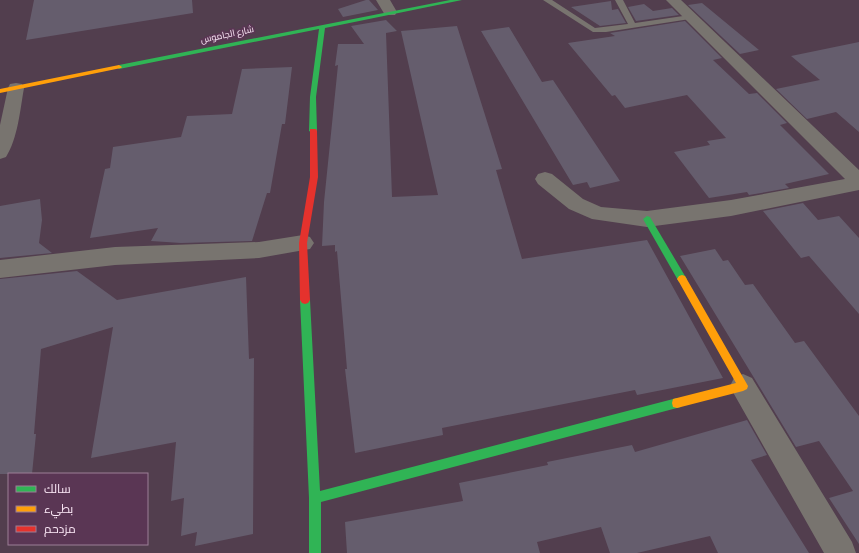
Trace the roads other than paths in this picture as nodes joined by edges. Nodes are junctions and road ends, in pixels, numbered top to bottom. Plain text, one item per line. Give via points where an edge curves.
1 (459, 0) edge
2 (547, 0) edge
3 (619, 0) edge
4 (673, 0) edge
5 (387, 6) edge
6 (690, 17) junction
7 (322, 26) junction
8 (633, 26) junction
9 (8, 89) edge
10 (0, 153) edge
11 (545, 178) dead end
12 (859, 182) edge
13 (647, 219) junction
14 (303, 243) junction
15 (0, 269) edge
16 (743, 386) junction
17 (315, 498) junction
18 (315, 553) edge
19 (841, 553) edge

1 - 5 street, شارع الجاموس
2 - 8 lane via 593,30
3 - 8 lane
4 - 6 street
5 - 7 street, شارع الجاموس
6 - 8 lane
6 - 12 street
7 - 9 street, شارع الجاموس
7 - 14 street via 313,97 314,177
9 - 10 street via 9,124
11 - 13 street via 576,204 599,214
12 - 13 street via 731,208
13 - 16 street
14 - 15 street via 259,250 115,256
14 - 17 street
16 - 17 street
16 - 19 street
17 - 18 street

